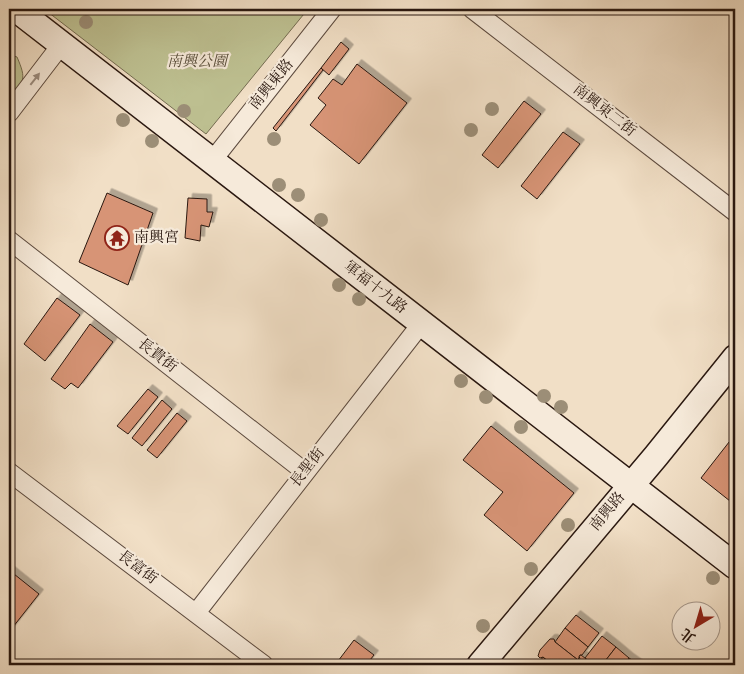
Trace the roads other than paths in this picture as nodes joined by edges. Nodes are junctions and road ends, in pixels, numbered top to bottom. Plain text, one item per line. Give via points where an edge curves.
1 (11, 9) edge
2 (16, 9) edge
3 (332, 9) edge
4 (472, 9) edge
5 (9, 12) edge
6 (61, 45) junction
7 (9, 113) edge
8 (212, 161) junction
9 (735, 212) edge
10 (9, 240) edge
11 (421, 324) junction
12 (735, 358) edge
13 (9, 472) edge
14 (305, 472) junction
15 (630, 484) junction
16 (735, 566) edge
17 (196, 613) junction
18 (264, 665) edge
19 (480, 665) edge

1 - 5 street
2 - 6 street, 軍福十九路
3 - 8 street, 南興東路
4 - 9 street, 南興東二街
7 -> 6 street
6 - 8 street, 軍福十九路
8 - 11 street, 軍福十九路
10 - 14 street, 長貴街
11 - 14 street, 長聖街
11 - 15 street, 軍福十九路
12 - 15 street, 南興路
13 - 17 street, 長富街
14 - 17 street, 長聖街
15 - 16 street, 軍福十九路
15 - 19 street, 南興路
17 - 18 street, 長富街

